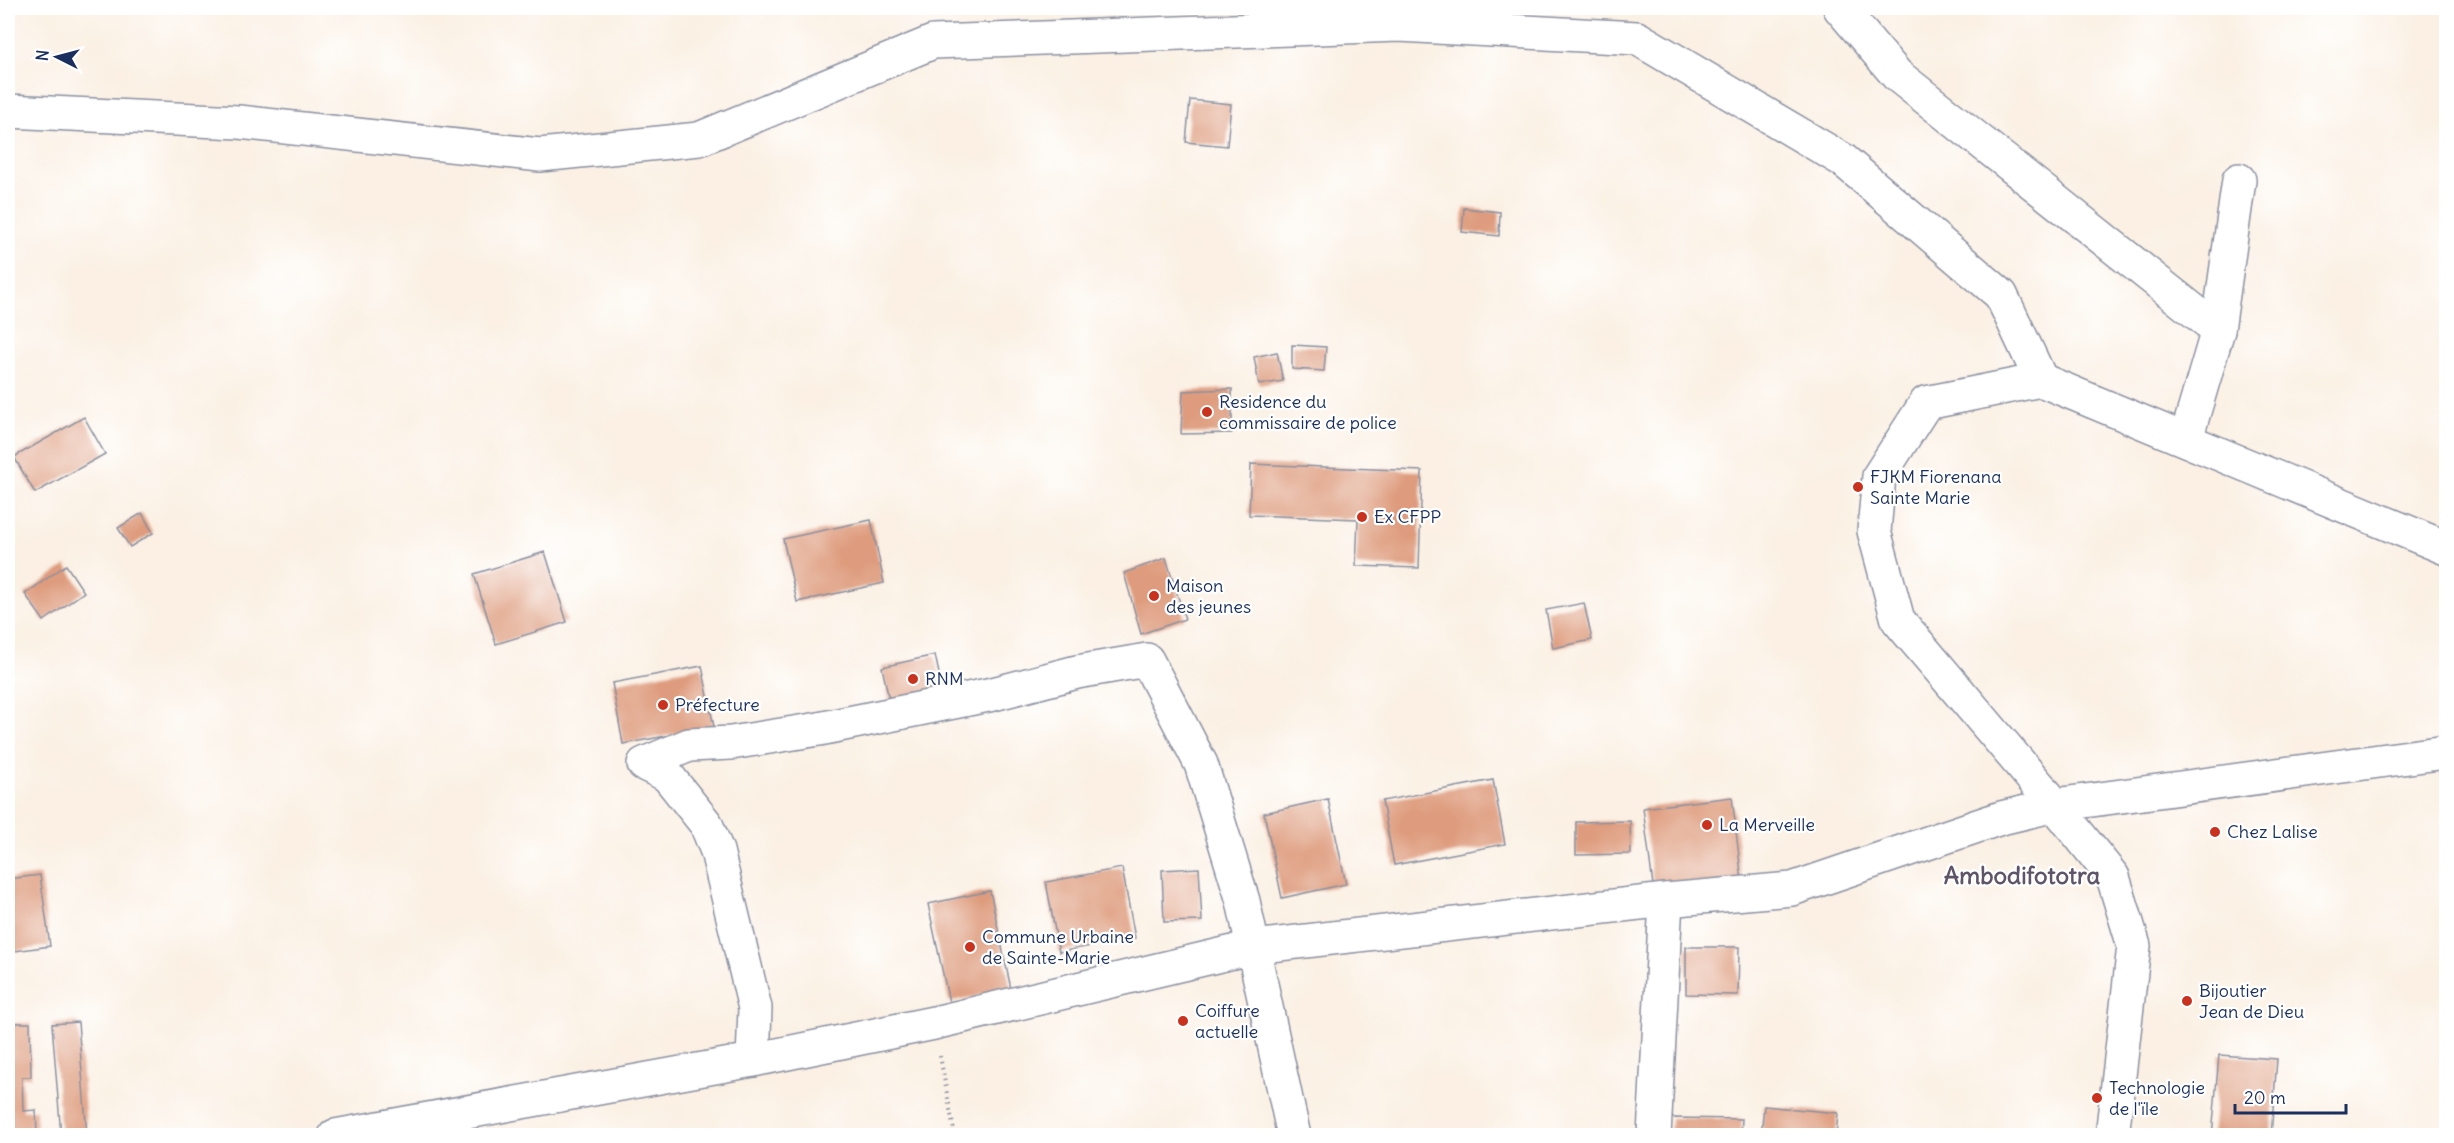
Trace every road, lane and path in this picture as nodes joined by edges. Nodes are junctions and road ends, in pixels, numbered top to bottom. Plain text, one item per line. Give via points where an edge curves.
1 (1840, 8) edge
2 (8, 111) edge
3 (2239, 180) dead end
4 (2218, 330) junction
5 (2041, 380) junction
6 (2186, 439) junction
7 (2446, 548) edge
8 (2446, 752) edge
9 (2055, 805) junction
10 (1666, 900) junction
11 (1254, 947) junction
12 (934, 1023) junction
13 (753, 1060) junction
14 (335, 1136) edge
15 (955, 1136) edge
16 (1294, 1136) edge
17 (1654, 1136) edge
18 (2112, 1136) edge

1 - 4 street via 1897,75
2 - 5 street via 239,122 540,155 699,139 933,42 1399,25 1637,38 1843,160 2001,295
3 - 4 street
4 - 6 street
5 - 6 street
5 - 9 street via 1926,403 1879,476 1874,531 1898,620
6 - 7 street
8 - 9 street
9 - 10 street via 2001,818 1792,889
9 - 18 street via 2113,877 2134,946
10 - 11 street
10 - 17 street
11 - 12 street
11 - 13 street via 1201,764 1147,660 819,729 688,745 644,764 667,775 706,824 717,851 755,1008
11 - 16 street
12 - 13 street
12 - 15 path
13 - 14 street

